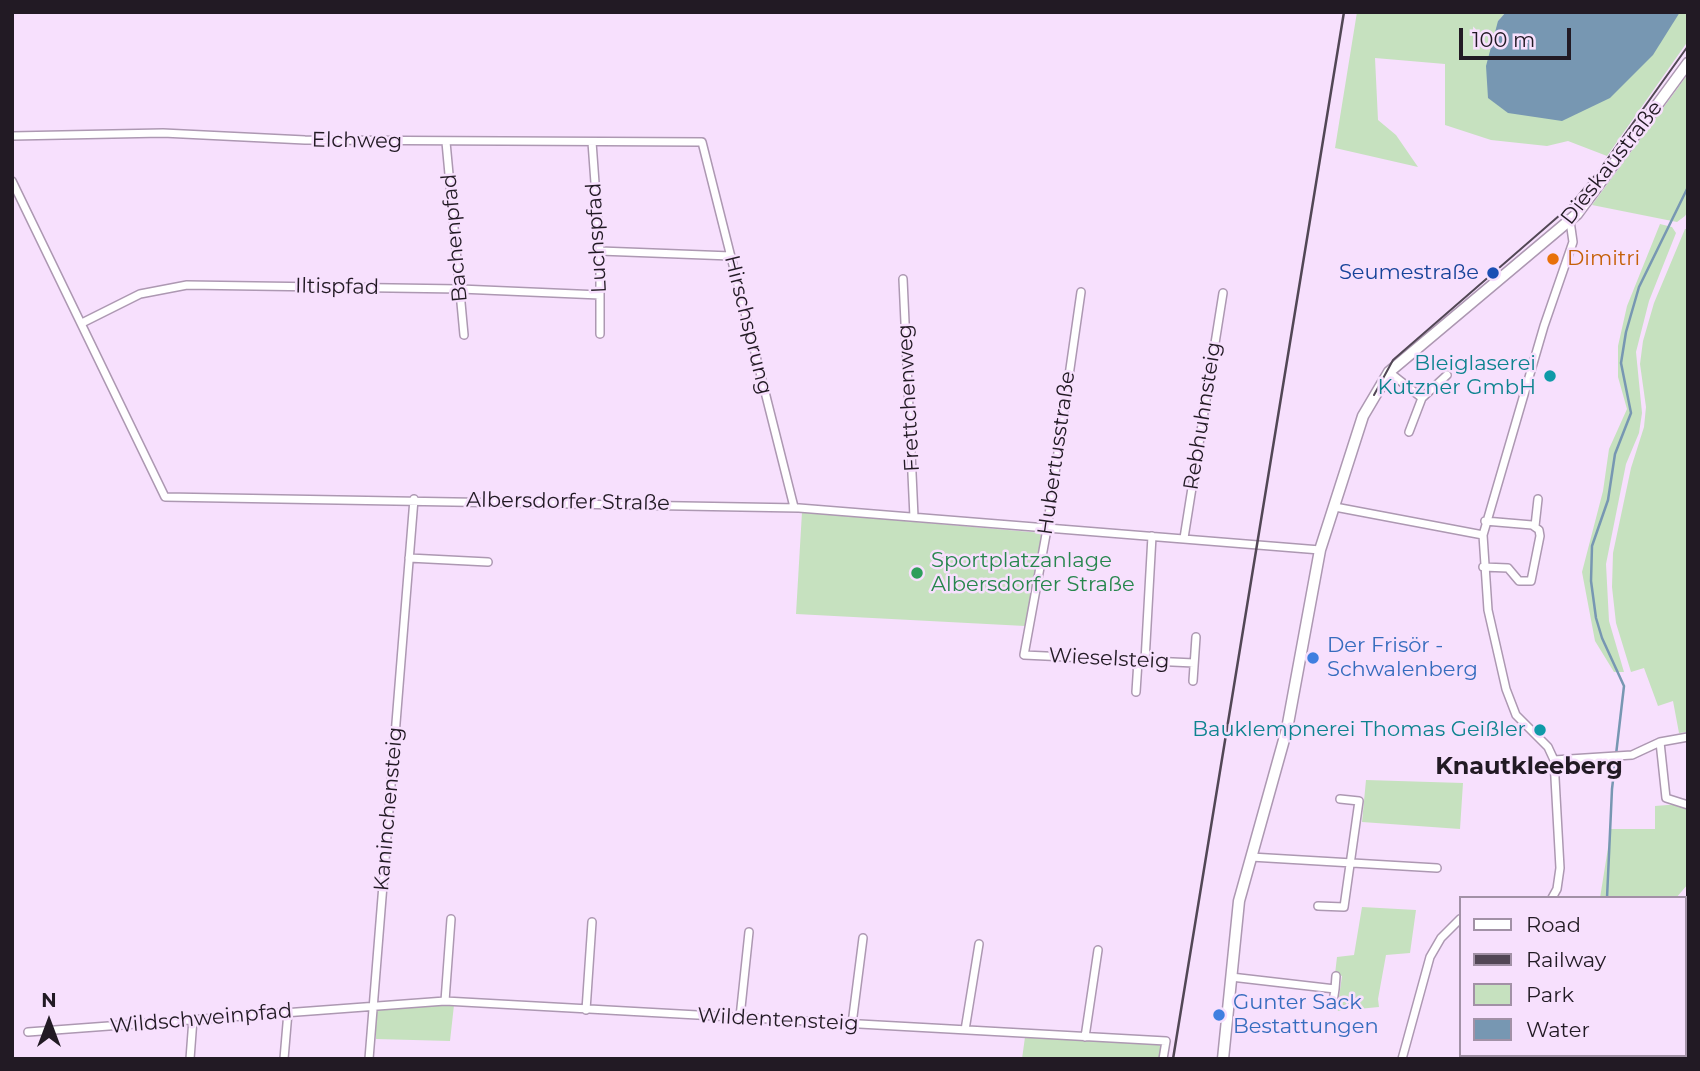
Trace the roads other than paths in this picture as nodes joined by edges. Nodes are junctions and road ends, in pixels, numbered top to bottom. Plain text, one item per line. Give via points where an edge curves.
1 (1688, 63) edge
2 (12, 136) edge
3 (446, 142) junction
4 (592, 142) junction
5 (702, 142) joint
6 (12, 181) edge
7 (1570, 221) junction
8 (600, 251) junction
9 (731, 256) junction
10 (903, 279) dead end
11 (460, 289) junction
12 (1081, 292) dead end
13 (1223, 293) dead end
14 (600, 295) junction
15 (82, 323) junction
16 (600, 334) dead end
17 (464, 335) dead end
18 (1389, 372) junction
19 (1447, 374) dead end
20 (1422, 398) junction
21 (1409, 432) dead end
22 (414, 499) junction
23 (1538, 499) dead end
24 (794, 507) junction
25 (1335, 507) junction
26 (914, 517) junction
27 (1485, 521) junction
28 (1535, 526) junction
29 (1047, 529) junction
30 (1483, 535) junction
31 (1153, 536) junction
32 (1184, 538) junction
33 (1320, 550) junction
34 (409, 558) junction
35 (488, 562) dead end
36 (1483, 567) junction
37 (1196, 637) dead end
38 (1024, 655) joint
39 (1142, 661) junction
40 (1194, 663) junction
41 (1193, 681) dead end
42 (1136, 692) dead end
43 (1688, 737) edge
44 (1660, 742) junction
45 (1554, 760) junction
46 (1340, 799) dead end
47 (1688, 805) edge
48 (1251, 857) junction
49 (1352, 863) junction
50 (1437, 868) dead end
51 (1553, 896) edge
52 (1318, 906) dead end
53 (451, 919) dead end
54 (1458, 921) edge
55 (592, 922) dead end
56 (749, 932) dead end
57 (863, 938) dead end
58 (979, 944) dead end
59 (1098, 950) dead end
60 (1336, 976) dead end
61 (1231, 977) junction
62 (1335, 989) junction
63 (445, 1001) junction
64 (1333, 1002) dead end
65 (373, 1005) junction
66 (586, 1010) junction
67 (288, 1012) junction
68 (740, 1017) junction
69 (194, 1019) junction
70 (852, 1024) junction
71 (965, 1030) junction
72 (28, 1032) dead end
73 (1084, 1037) junction
74 (190, 1059) edge
75 (284, 1059) edge
76 (369, 1059) edge
77 (1163, 1059) edge
78 (1223, 1059) edge
79 (1402, 1059) edge

1 - 7 main road, Dieskaustraße
2 - 3 street, Elchweg via 163,133
3 - 4 street, Elchweg
3 - 11 street, Bachenpfad
4 - 5 street, Elchweg
4 - 8 street, Luchspfad
5 - 9 street, Hirschsprung
6 - 15 street, Albersdorfer Straße
7 - 18 main road, Dieskaustraße
7 - 27 street via 1573,242
8 - 9 street
8 - 14 street, Luchspfad
9 - 24 street, Hirschsprung
10 - 26 street, Frettchenweg
11 - 14 street, Iltispfad
11 - 15 street, Iltispfad via 178,286 140,294
11 - 17 street, Bachenpfad
12 - 29 street, Hubertusstraße
13 - 32 street, Rebhuhnsteig
14 - 16 street, Luchspfad
15 - 22 street, Albersdorfer Straße via 165,497
18 - 20 street
18 - 25 main road, Dieskaustraße via 1363,416
19 - 20 street
20 - 21 street
22 - 24 street, Albersdorfer Straße
22 - 34 street, Kaninchensteig
23 - 28 street
24 - 26 street, Albersdorfer Straße
25 - 30 street
25 - 33 main road, Dieskaustraße
26 - 29 street, Albersdorfer Straße
27 - 28 street
27 - 30 street
28 - 36 street via 1540,536 1531,581 1519,581 1508,568
29 - 31 street, Albersdorfer Straße
29 - 38 street, Hubertusstraße
30 - 36 street
31 - 32 street, Albersdorfer Straße
31 - 39 street
32 - 33 street, Albersdorfer Straße
33 - 48 main road, Dieskaustraße via 1287,729
34 - 35 street
34 - 65 street, Kaninchensteig
36 - 45 street via 1506,689 1516,716 1548,747
37 - 40 street, Wieselsteig
38 - 39 street, Wieselsteig
39 - 40 street, Wieselsteig
39 - 42 street
40 - 41 street, Wieselsteig
43 - 44 street
44 - 45 street via 1632,755
44 - 47 street via 1666,798
45 - 51 street via 1560,868
46 - 49 street via 1359,801
48 - 49 street
48 - 61 main road, Dieskaustraße via 1239,901
49 - 50 street
49 - 52 street via 1344,908
53 - 63 street
54 - 79 street via 1430,957
55 - 66 street
56 - 68 street
57 - 70 street
58 - 71 street
59 - 73 street
60 - 62 street
61 - 62 street
61 - 78 main road, Dieskaustraße
62 - 64 street
63 - 65 street, Wildentensteig
63 - 66 street, Wildentensteig
65 - 67 street, Wildschweinpfad
65 - 76 street, Kaninchensteig
66 - 68 street, Wildentensteig
67 - 69 street, Wildschweinpfad
67 - 75 street
68 - 70 street, Wildentensteig
69 - 72 street, Wildschweinpfad
69 - 74 street
70 - 71 street, Wildentensteig
71 - 73 street, Wildentensteig
73 - 77 street, Wildentensteig via 1166,1041

